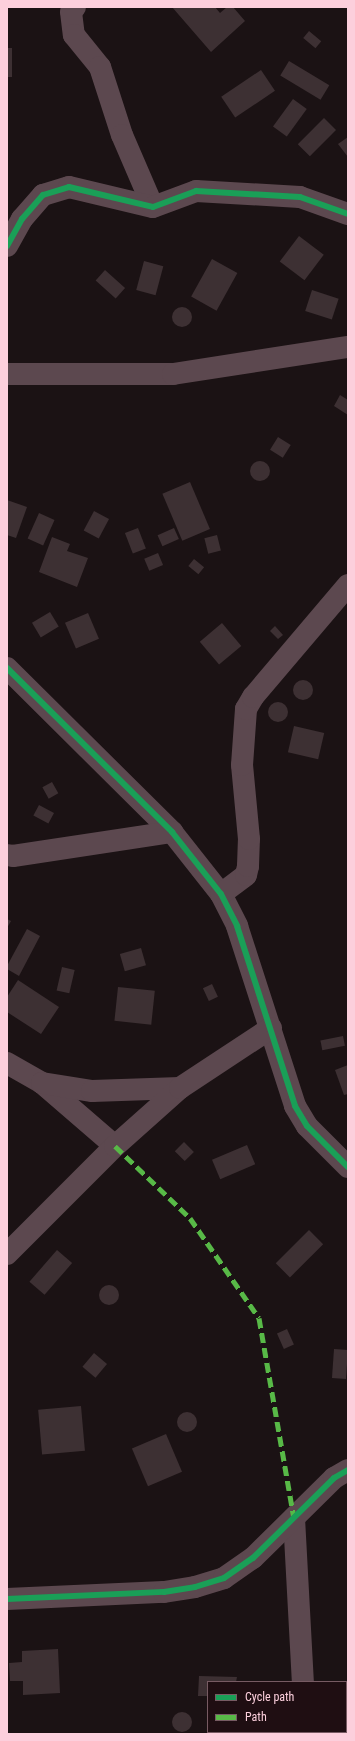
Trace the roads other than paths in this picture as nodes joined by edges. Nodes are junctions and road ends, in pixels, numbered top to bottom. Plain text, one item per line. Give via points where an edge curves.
1 (75, 7) edge
2 (153, 207) junction
3 (348, 214) edge
4 (7, 246) edge
5 (348, 348) edge
6 (7, 374) edge
7 (348, 585) edge
8 (10, 675) edge
9 (172, 832) junction
10 (7, 855) edge
11 (221, 894) junction
12 (271, 1028) junction
13 (7, 1063) edge
14 (42, 1084) junction
15 (180, 1088) junction
16 (115, 1146) junction
17 (348, 1166) edge
18 (7, 1254) edge
19 (348, 1470) edge
20 (294, 1518) junction
21 (7, 1599) edge
22 (303, 1681) edge

1 - 2 street via 71,12 74,35 100,67 122,135
2 - 3 street via 196,191 300,197
2 - 4 street via 69,187 42,195 22,219
5 - 6 street via 173,374
7 - 11 street via 253,696 246,709 242,765 249,839 248,866 246,875
8 - 9 street
9 - 10 street
9 - 11 street
11 - 12 street via 237,926
12 - 15 street
12 - 17 street via 295,1106 307,1126
13 - 14 street
14 - 15 street via 92,1091
14 - 16 street
15 - 16 street
16 - 18 street
19 - 20 street via 334,1478
20 - 21 street via 253,1558 224,1578 195,1588 164,1592
20 - 22 street

